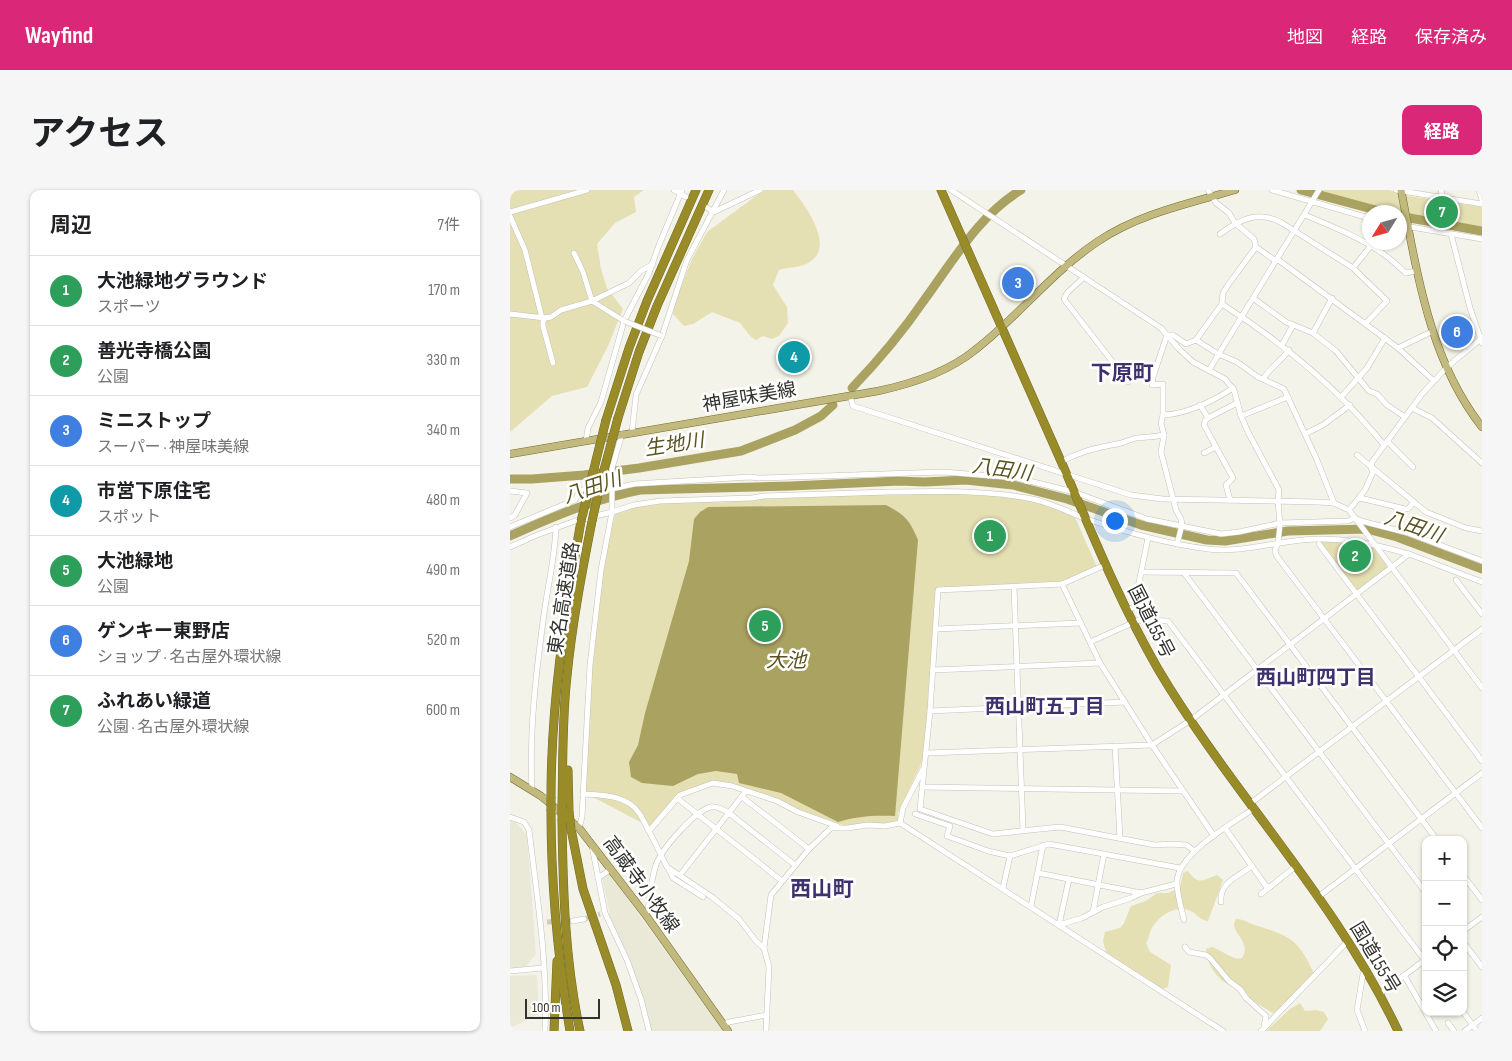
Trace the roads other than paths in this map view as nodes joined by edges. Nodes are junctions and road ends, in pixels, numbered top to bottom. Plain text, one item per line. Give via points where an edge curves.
1 (587, 190) edge
2 (674, 190) edge
3 (696, 190) edge
4 (709, 190) edge
5 (724, 190) edge
6 (760, 190) edge
7 (941, 190) edge
8 (951, 190) edge
9 (1234, 190) edge
10 (1272, 190) edge
11 (1319, 190) edge
12 (1400, 190) edge
13 (1441, 190) edge
14 (1479, 190) edge
15 (1210, 193) edge
16 (683, 194) edge
17 (1315, 199) junction
18 (1443, 199) junction
19 (1482, 200) edge
20 (1482, 204) edge
21 (1404, 205) edge
22 (706, 207) dead end
23 (713, 211) junction
24 (510, 214) edge
25 (1305, 215) junction
26 (1362, 215) edge
27 (1235, 223) junction
28 (1407, 223) joint
29 (1295, 231) junction
30 (1220, 234) dead end
31 (1451, 234) junction
32 (1362, 239) edge
33 (1482, 239) edge
34 (1256, 247) junction
35 (1368, 250) edge
36 (1379, 250) edge
37 (574, 253) dead end
38 (1277, 260) junction
39 (654, 263) junction
40 (1068, 266) junction
41 (1352, 268) junction
42 (1417, 272) junction
43 (1084, 277) junction
44 (1253, 298) junction
45 (1332, 298) junction
46 (592, 301) junction
47 (1222, 304) junction
48 (510, 314) edge
49 (1242, 316) junction
50 (543, 318) junction
51 (624, 321) junction
52 (1366, 323) junction
53 (1293, 325) junction
54 (1001, 327) junction
55 (1432, 331) junction
56 (1313, 333) junction
57 (1167, 335) junction
58 (662, 336) junction
59 (1385, 338) junction
60 (1196, 340) junction
61 (1481, 340) edge
62 (1282, 345) junction
63 (1398, 348) junction
64 (1289, 350) junction
65 (1218, 354) junction
66 (553, 363) dead end
67 (1447, 367) junction
68 (1209, 370) junction
69 (1359, 378) junction
70 (1263, 379) junction
71 (1434, 381) junction
72 (1128, 382) dead end
73 (1233, 388) junction
74 (850, 396) junction
75 (1342, 396) junction
76 (1288, 397) junction
77 (1237, 403) junction
78 (1200, 405) junction
79 (1350, 405) junction
80 (1412, 408) junction
81 (1163, 415) junction
82 (1241, 416) junction
83 (1405, 417) junction
84 (1208, 418) junction
85 (1482, 427) edge
86 (632, 432) junction
87 (622, 434) junction
88 (1305, 434) junction
89 (1164, 435) junction
90 (586, 441) junction
91 (1386, 443) junction
92 (1216, 447) junction
93 (1204, 453) dead end
94 (510, 454) edge
95 (1357, 455) dead end
96 (1061, 462) junction
97 (1482, 463) edge
98 (1412, 467) dead end
99 (1371, 468) junction
100 (1067, 476) junction
101 (611, 478) junction
102 (611, 489) junction
103 (510, 491) edge
104 (1074, 492) junction
105 (1360, 498) junction
106 (1173, 499) junction
107 (1230, 500) junction
108 (1278, 501) junction
109 (1414, 502) junction
110 (1334, 503) junction
111 (1349, 510) junction
112 (612, 512) junction
113 (510, 518) edge
114 (1085, 518) junction
115 (1355, 518) junction
116 (1280, 524) junction
117 (510, 526) edge
118 (1182, 526) junction
119 (556, 527) junction
120 (1482, 531) edge
121 (1148, 538) junction
122 (1278, 542) junction
123 (1178, 544) junction
124 (1319, 544) dead end
125 (1375, 544) junction
126 (510, 548) edge
127 (1409, 554) junction
128 (1482, 561) edge
129 (1105, 565) junction
130 (1392, 567) junction
131 (1142, 572) junction
132 (1184, 573) junction
133 (1456, 580) dead end
134 (1482, 582) edge
135 (1062, 584) junction
136 (1014, 587) junction
137 (1356, 594) junction
138 (1127, 610) junction
139 (1482, 614) edge
140 (1324, 618) junction
141 (1132, 622) junction
142 (1080, 623) junction
143 (1016, 626) junction
144 (936, 629) junction
145 (1482, 629) edge
146 (571, 641) junction
147 (1090, 642) junction
148 (1290, 644) junction
149 (1454, 650) junction
150 (1100, 663) junction
151 (1017, 667) junction
152 (1257, 669) junction
153 (933, 670) junction
154 (1419, 677) junction
155 (1480, 679) edge
156 (1482, 688) edge
157 (1223, 695) junction
158 (1386, 701) junction
159 (1125, 702) junction
160 (1019, 708) junction
161 (930, 711) junction
162 (1191, 720) junction
163 (1352, 727) junction
164 (1152, 745) junction
165 (1115, 746) junction
166 (1020, 750) junction
167 (1319, 752) junction
168 (926, 753) junction
169 (1482, 761) edge
170 (924, 768) junction
171 (1482, 773) edge
172 (510, 777) edge
173 (1285, 778) junction
174 (922, 787) junction
175 (1022, 789) junction
176 (1118, 790) junction
177 (1183, 790) junction
178 (532, 791) junction
179 (746, 791) junction
180 (1456, 793) junction
181 (583, 794) junction
182 (742, 797) junction
183 (677, 798) junction
184 (1253, 806) junction
185 (729, 813) junction
186 (916, 814) dead end
187 (698, 815) junction
188 (510, 817) edge
189 (1421, 819) junction
190 (900, 823) junction
191 (838, 827) junction
192 (575, 828) junction
193 (1225, 828) junction
194 (1482, 828) edge
195 (716, 829) junction
196 (1023, 830) junction
197 (649, 831) junction
198 (1214, 836) junction
199 (1433, 836) edge
200 (1120, 838) junction
201 (591, 841) junction
202 (1389, 844) junction
203 (1043, 845) junction
204 (809, 849) junction
205 (1195, 851) junction
206 (1104, 854) junction
207 (1010, 856) junction
208 (661, 857) junction
209 (795, 865) junction
210 (1252, 866) junction
211 (1296, 866) junction
212 (667, 867) junction
213 (1180, 868) junction
214 (1355, 869) junction
215 (611, 870) junction
216 (1038, 873) junction
217 (680, 875) junction
218 (598, 878) junction
219 (1069, 879) junction
220 (1467, 880) edge
221 (782, 881) junction
222 (1098, 884) junction
223 (1176, 884) junction
224 (1270, 887) junction
225 (1422, 887) edge
226 (1003, 888) junction
227 (1141, 893) junction
228 (1261, 894) dead end
229 (703, 897) dead end
230 (1318, 897) junction
231 (1482, 900) edge
232 (1221, 902) dead end
233 (1031, 906) junction
234 (1093, 912) junction
235 (645, 914) junction
236 (1482, 916) edge
237 (584, 919) tunnel mouth
238 (1184, 920) dead end
239 (540, 921) junction
240 (573, 921) tunnel mouth
241 (547, 922) tunnel mouth
242 (1059, 925) junction
243 (1467, 928) edge
244 (557, 930) junction
245 (1348, 940) junction
246 (1467, 947) edge
247 (764, 948) junction
248 (1185, 948) dead end
249 (1422, 956) edge
250 (1422, 962) edge
251 (1482, 967) edge
252 (543, 968) junction
253 (1366, 969) junction
254 (510, 971) edge
255 (1404, 975) junction
256 (1381, 994) junction
257 (767, 1015) junction
258 (1466, 1016) edge
259 (1482, 1018) edge
260 (1448, 1023) dead end
261 (1473, 1025) junction
262 (726, 1028) edge
263 (1262, 1029) edge
264 (545, 1031) edge
265 (554, 1031) edge
266 (570, 1031) edge
267 (580, 1031) edge
268 (628, 1031) edge
269 (649, 1031) edge
270 (766, 1031) edge
271 (1223, 1031) edge
272 (1365, 1031) edge
273 (1398, 1031) edge
274 (1436, 1031) edge
275 (1454, 1031) edge
276 (1465, 1031) edge
277 (1478, 1031) edge

1 - 24 street
2 - 16 street
3 - 244 highway, 東名高速道路, bridge via 629,348 606,420 581,521 558,675 551,797
4 - 146 highway, 東名高速道路, bridge via 657,306 618,418 592,521
5 - 23 street
6 - 23 street
7 - 54 highway, 国道155号
8 - 40 street
9 - 15 main road, 神屋味美線
10 - 17 street
11 - 17 street
12 - 18 street
12 - 21 main road
13 - 18 street
14 - 19 street
15 - 27 street
15 - 40 main road, 神屋味美線 via 1128,224 1095,243
16 - 39 street
17 - 25 street
17 - 26 street
18 - 20 street
22 - 23 street
23 - 58 street via 687,260
24 - 50 street via 525,250
25 - 29 street
25 - 32 street
27 - 29 street via 1261,215
27 - 30 street
27 - 34 street via 1254,239
28 - 31 street
28 - 42 main road
29 - 38 street
29 - 41 street
31 - 33 street
31 - 61 street
34 - 38 street
34 - 47 street via 1223,293
35 - 41 street
36 - 42 street via 1406,273
37 - 46 street via 584,272
38 - 44 street
38 - 45 street
39 - 46 street via 633,280
39 - 51 street
40 - 43 street
40 - 54 main road, 神屋味美線
41 - 52 street via 1388,300
42 - 55 main road
43 - 57 street
43 - 72 street via 1064,300
44 - 49 street
44 - 53 street
45 - 52 street
45 - 56 street
46 - 50 street
46 - 51 street
47 - 49 street
47 - 60 street
48 - 50 street
49 - 62 street
49 - 65 street
50 - 66 street
51 - 58 street, bridge
51 - 90 street via 601,402 588,428
52 - 59 street
53 - 56 street
53 - 62 street
54 - 74 main road, 神屋味美線 via 974,351 927,376 897,387
54 - 96 highway, 国道155号
55 - 63 street
55 - 67 main road
56 - 69 street via 1336,351
57 - 60 street via 1174,335 1186,344
57 - 68 street via 1193,362
57 - 81 street via 1152,385 1163,384
58 - 86 street via 636,395
59 - 63 street
59 - 69 street
60 - 65 street
61 - 67 street
62 - 64 street
63 - 71 street
64 - 70 street
64 - 75 street
65 - 68 street
65 - 70 street
67 - 71 street
67 - 85 main road
68 - 73 street
69 - 75 street
69 - 83 street via 1369,391
70 - 76 street via 1284,389
71 - 80 street
73 - 77 street
73 - 78 street
74 - 86 main road, 神屋味美線
74 - 100 street via 853,406
75 - 79 street
76 - 82 street
76 - 88 street
77 - 82 street
77 - 84 street
78 - 81 street
78 - 84 street
79 - 88 street
79 - 91 street
80 - 83 street
80 - 97 street via 1432,418
81 - 89 street
82 - 108 street via 1279,490
83 - 91 street
84 - 92 street via 1204,425
86 - 87 main road, 神屋味美線
87 - 90 main road, 神屋味美線
87 - 101 street
88 - 110 street
89 - 96 street via 1093,448
89 - 106 street via 1162,452
90 - 94 main road, 神屋味美線
91 - 98 street
91 - 99 street
92 - 93 street
92 - 107 street via 1232,478 1226,485
95 - 99 street
96 - 100 highway, 国道155号
99 - 105 street
99 - 109 street
100 - 104 highway, 国道155号
100 - 106 street via 1131,495
101 - 102 street
101 - 117 street via 579,492 575,500
102 - 104 street via 634,484 750,477 943,472 1017,478
102 - 112 street
103 - 113 street via 527,493
104 - 114 highway, 国道155号
104 - 118 street via 1147,519
105 - 109 street via 1405,509
105 - 111 street
106 - 107 street
106 - 118 street
107 - 108 street
108 - 110 street
108 - 116 street
109 - 120 street via 1426,512
110 - 111 street
111 - 115 street
112 - 114 street via 634,504 660,501 944,490 1030,498
112 - 119 street
112 - 181 street via 601,570 590,665
114 - 121 street
114 - 129 highway, 国道155号
115 - 116 street
115 - 125 street
115 - 128 street via 1408,532
116 - 118 street via 1222,534
116 - 122 street
118 - 123 street
119 - 126 street
119 - 178 street via 532,715
121 - 123 street
121 - 131 street
122 - 123 street via 1234,551
122 - 125 street via 1329,539
122 - 140 street via 1276,555
124 - 137 street
125 - 127 street
125 - 130 street
127 - 130 street
127 - 134 street
129 - 135 street
129 - 138 highway, 国道155号
130 - 137 street
130 - 149 street
131 - 132 street
131 - 138 street via 1134,607
132 - 148 street via 1236,573
132 - 152 street
133 - 139 street
135 - 136 street
135 - 142 street
136 - 143 street
136 - 144 street via 938,590
137 - 140 street
137 - 154 street
138 - 141 highway, 国道155号
140 - 148 street
140 - 158 street
141 - 147 street
141 - 157 street via 1168,621
141 - 162 highway, 国道155号
142 - 143 street
142 - 147 street
143 - 144 street
143 - 151 street
144 - 153 street
145 - 149 street
146 - 192 highway, bridge via 568,772 569,812
146 - 267 highway, 東名高速道路, bridge via 564,720 562,821 566,929
147 - 150 street
148 - 152 street
148 - 163 street
149 - 154 street
149 - 155 street
150 - 151 street
150 - 159 street
151 - 153 street
151 - 160 street
152 - 157 street
152 - 167 street
153 - 161 street
154 - 158 street
154 - 169 street
155 - 156 street
157 - 162 street
157 - 173 street
158 - 163 street
158 - 180 street
159 - 160 street
159 - 164 street
160 - 161 street
160 - 166 street
161 - 168 street
162 - 164 street
162 - 184 highway, 国道155号
163 - 167 street
163 - 189 street
164 - 165 street
164 - 177 street
165 - 166 street
165 - 176 street
166 - 168 street
166 - 175 street
167 - 173 street
167 - 202 street
168 - 170 street
170 - 174 street
170 - 190 street via 903,808
171 - 180 street
172 - 178 main road, 高蔵寺小牧線
173 - 184 street
173 - 214 street
174 - 175 street
174 - 196 street via 920,809 993,834
175 - 176 street
175 - 196 street
176 - 177 street
176 - 200 street
177 - 198 street
178 - 192 main road, 高蔵寺小牧線
179 - 182 street
179 - 183 street via 713,784
179 - 191 street
180 - 189 street
180 - 194 street
181 - 192 street via 582,816
181 - 197 street via 612,796 632,806
182 - 185 street
182 - 204 street
183 - 187 street
183 - 197 street
184 - 193 street
184 - 211 highway, 国道155号
185 - 187 street via 711,807
185 - 195 street
185 - 209 street
186 - 207 street via 950,826 947,836
187 - 195 street
187 - 208 street via 680,830
188 - 239 street via 524,822 530,830
189 - 199 street
189 - 202 street
190 - 191 street
190 - 226 street
191 - 204 street via 830,828
192 - 201 main road, 高蔵寺小牧線
192 - 268 highway via 583,889
193 - 198 street
193 - 210 street
195 - 217 street
195 - 221 street
196 - 200 street via 1060,826
197 - 208 street
198 - 205 street
200 - 205 street via 1155,845 1186,845
201 - 215 main road, 高蔵寺小牧線
201 - 218 street
202 - 214 street
202 - 225 street
203 - 206 street
203 - 207 street
203 - 216 street
204 - 209 street
205 - 213 street
206 - 213 street
206 - 222 street
207 - 226 street
208 - 212 street
208 - 235 street via 656,864
209 - 221 street
210 - 224 street
210 - 232 street via 1224,886
211 - 224 street
211 - 230 highway, 国道155号
212 - 217 street
212 - 229 street via 673,878
213 - 223 street
214 - 230 street
214 - 249 street
215 - 218 street
215 - 235 main road, 高蔵寺小牧線
216 - 219 street
216 - 233 street
217 - 247 street via 738,919
218 - 269 street via 602,914 627,960
219 - 222 street
219 - 242 street
220 - 231 street
221 - 247 street via 770,895
222 - 227 street
222 - 234 street
223 - 227 street
223 - 238 street
224 - 228 street
226 - 233 street
227 - 234 street
230 - 245 highway, 国道155号
233 - 242 street
234 - 242 street
235 - 262 main road, 高蔵寺小牧線
236 - 243 street
237 - 240 street
239 - 241 street
239 - 252 street
242 - 271 street
244 - 265 highway
244 - 266 highway, 東名高速道路
245 - 253 highway, 国道155号
245 - 263 street
246 - 251 street
247 - 257 street via 769,967
248 - 263 street via 1214,961 1266,1016
250 - 255 street
252 - 254 street
252 - 264 street
253 - 256 highway, 国道155号
253 - 272 street via 1357,1010
255 - 256 street
255 - 274 street
256 - 273 highway, 国道155号
257 - 262 street via 729,1022
257 - 270 street
258 - 261 street
259 - 261 street
260 - 275 street
261 - 276 street
261 - 277 street

